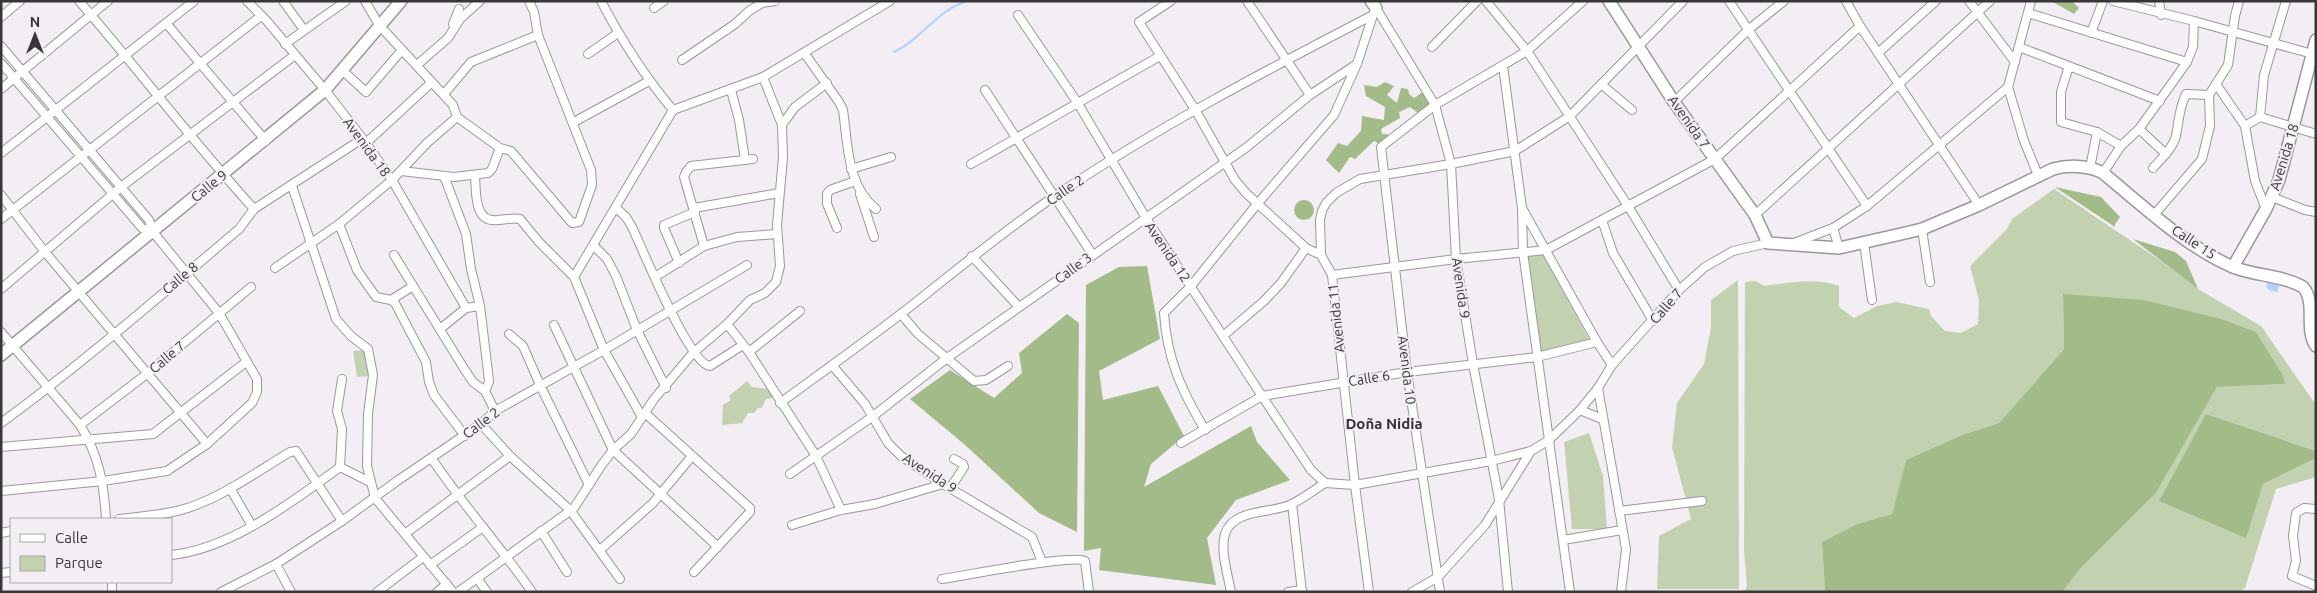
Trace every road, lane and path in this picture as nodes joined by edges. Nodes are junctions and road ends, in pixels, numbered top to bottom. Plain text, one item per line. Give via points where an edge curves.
1 (20, 1) edge
2 (78, 1) edge
3 (108, 1) edge
4 (194, 1) edge
5 (247, 1) edge
6 (283, 1) edge
7 (346, 1) edge
8 (365, 1) edge
9 (401, 1) edge
10 (480, 1) edge
11 (529, 1) edge
12 (601, 1) edge
13 (664, 1) edge
14 (775, 1) edge
15 (890, 1) edge
16 (1171, 1) edge
17 (1247, 1) edge
18 (1477, 1) edge
19 (1486, 1) edge
20 (1583, 1) edge
21 (1609, 1) edge
22 (1683, 1) edge
23 (1729, 1) edge
24 (1784, 1) edge
25 (1846, 1) edge
26 (1936, 1) edge
27 (1969, 1) edge
28 (1990, 1) edge
29 (2031, 1) edge
30 (2103, 1) edge
31 (2113, 1) edge
32 (2159, 1) edge
33 (2239, 1) edge
34 (2286, 1) edge
35 (1375, 6) edge
36 (654, 8) dead end
37 (459, 9) dead end
38 (1978, 12) junction
39 (2028, 13) junction
40 (2161, 14) junction
41 (91, 15) junction
42 (1018, 15) dead end
43 (262, 16) junction
44 (1, 17) edge
45 (2194, 21) junction
46 (166, 23) junction
47 (380, 25) junction
48 (1860, 26) junction
49 (304, 30) junction
50 (1748, 30) junction
51 (2233, 32) junction
52 (618, 34) junction
53 (2091, 34) junction
54 (538, 35) junction
55 (448, 38) junction
56 (2316, 40) edge
57 (2275, 42) junction
58 (286, 44) junction
59 (1, 46) edge
60 (1638, 46) junction
61 (1432, 47) dead end
62 (2019, 47) junction
63 (402, 50) junction
64 (1527, 51) junction
65 (1878, 53) junction
66 (588, 54) dead end
67 (805, 54) junction
68 (2314, 54) edge
69 (126, 55) junction
70 (294, 55) junction
71 (1160, 56) junction
72 (682, 60) dead end
73 (1286, 60) junction
74 (2015, 62) junction
75 (2187, 62) junction
76 (1, 63) edge
77 (200, 63) junction
78 (1357, 64) junction
79 (417, 65) junction
80 (1503, 66) junction
81 (2069, 66) junction
82 (342, 70) junction
83 (23, 72) junction
84 (763, 77) junction
85 (15, 79) junction
86 (649, 81) junction
87 (431, 83) junction
88 (827, 83) junction
89 (1601, 84) junction
90 (1898, 84) junction
91 (2216, 84) junction
92 (2008, 87) junction
93 (1, 89) edge
94 (325, 90) junction
95 (732, 90) junction
96 (985, 90) dead end
97 (1790, 91) junction
98 (444, 94) junction
99 (1310, 95) junction
100 (2209, 95) junction
101 (158, 96) junction
102 (2160, 101) junction
103 (233, 102) junction
104 (1077, 102) junction
105 (1674, 102) junction
106 (1435, 105) junction
107 (56, 110) junction
108 (673, 110) junction
109 (1632, 110) dead end
110 (1196, 111) junction
111 (1570, 116) junction
112 (47, 117) junction
113 (457, 117) junction
114 (2260, 117) junction
115 (574, 122) junction
116 (782, 125) junction
117 (2245, 126) junction
118 (2294, 127) junction
119 (2139, 129) junction
120 (2097, 132) junction
121 (2316, 134) edge
122 (189, 135) junction
123 (1015, 138) junction
124 (266, 141) junction
125 (364, 141) junction
126 (1939, 146) junction
127 (2121, 146) junction
128 (500, 148) junction
129 (1828, 148) junction
130 (90, 150) junction
131 (1515, 151) junction
132 (1, 153) edge
133 (2166, 154) junction
134 (82, 157) junction
135 (891, 157) dead end
136 (1715, 159) junction
137 (1110, 161) junction
138 (1225, 162) junction
139 (971, 164) dead end
140 (1451, 164) junction
141 (2090, 168) junction
142 (2153, 168) dead end
143 (851, 169) junction
144 (401, 171) junction
145 (2102, 173) junction
146 (1384, 174) junction
147 (223, 175) junction
148 (475, 175) junction
149 (2038, 175) junction
150 (444, 176) junction
151 (392, 180) junction
152 (857, 184) junction
153 (292, 186) junction
154 (121, 187) junction
155 (113, 194) junction
156 (779, 194) junction
157 (1, 195) edge
158 (1055, 196) junction
159 (2272, 197) junction
160 (1258, 203) junction
161 (1979, 205) junction
162 (1628, 206) junction
163 (1867, 206) junction
164 (616, 208) junction
165 (1522, 208) junction
166 (254, 209) junction
167 (876, 209) dead end
168 (2266, 209) junction
169 (694, 210) junction
170 (12, 211) junction
171 (2316, 212) edge
172 (1755, 215) junction
173 (2154, 215) junction
174 (1146, 218) junction
175 (1, 219) edge
176 (1602, 220) junction
177 (339, 224) junction
178 (837, 228) dead end
179 (1832, 228) junction
180 (1922, 228) junction
181 (153, 232) junction
182 (777, 234) junction
183 (874, 237) dead end
184 (312, 243) junction
185 (1768, 243) junction
186 (1864, 243) junction
187 (594, 246) junction
188 (704, 246) junction
189 (1787, 246) junction
190 (1306, 248) junction
191 (1839, 248) junction
192 (1546, 250) junction
193 (45, 252) junction
194 (1523, 252) junction
195 (394, 254) dead end
196 (1092, 254) junction
197 (1321, 255) junction
198 (972, 256) junction
199 (1456, 258) junction
200 (679, 263) junction
201 (747, 265) dead end
202 (1394, 267) junction
203 (2233, 267) junction
204 (275, 268) dead end
205 (186, 274) junction
206 (1332, 275) junction
207 (574, 277) junction
208 (655, 277) junction
209 (1930, 282) dead end
210 (413, 286) junction
211 (1191, 286) junction
212 (251, 287) dead end
213 (1, 289) edge
214 (1679, 290) junction
215 (79, 293) junction
216 (391, 300) junction
217 (1872, 300) dead end
218 (480, 306) junction
219 (466, 308) junction
220 (1019, 308) junction
221 (671, 311) junction
222 (800, 311) dead end
223 (219, 314) junction
224 (901, 314) junction
225 (1653, 321) junction
226 (727, 324) junction
227 (554, 325) dead end
228 (440, 329) junction
229 (637, 330) junction
230 (1, 332) edge
231 (510, 334) dead end
232 (114, 335) junction
233 (1223, 336) junction
234 (1597, 342) junction
235 (13, 345) junction
236 (743, 345) junction
237 (2316, 346) edge
238 (604, 350) junction
239 (749, 352) junction
240 (693, 353) junction
241 (1, 355) edge
242 (1537, 357) junction
243 (947, 358) junction
244 (246, 362) junction
245 (1473, 364) junction
246 (1612, 364) junction
247 (832, 365) junction
248 (1008, 366) dead end
249 (574, 368) junction
250 (1407, 372) junction
251 (148, 373) junction
252 (342, 379) dead end
253 (1344, 382) junction
254 (540, 385) junction
255 (49, 388) junction
256 (666, 388) junction
257 (1598, 388) junction
258 (486, 391) junction
259 (1262, 396) junction
260 (780, 403) junction
261 (1580, 410) junction
262 (495, 411) junction
263 (182, 413) junction
264 (644, 415) junction
265 (872, 417) junction
266 (1602, 419) junction
267 (1, 424) edge
268 (481, 424) junction
269 (80, 425) junction
270 (1205, 430) junction
271 (465, 436) junction
272 (89, 439) junction
273 (1549, 440) junction
274 (1181, 443) dead end
275 (207, 444) junction
276 (1, 447) edge
277 (613, 450) junction
278 (1531, 451) junction
279 (510, 456) junction
280 (692, 456) junction
281 (816, 456) junction
282 (432, 459) junction
283 (954, 459) dead end
284 (1491, 461) junction
285 (340, 467) junction
286 (790, 474) dead end
287 (1421, 474) junction
288 (103, 481) junction
289 (370, 482) junction
290 (318, 483) junction
291 (1325, 483) junction
292 (590, 485) junction
293 (947, 485) junction
294 (1355, 485) junction
295 (230, 488) junction
296 (1, 491) edge
297 (660, 494) junction
298 (457, 495) junction
299 (375, 498) junction
300 (1499, 499) junction
301 (1702, 501) dead end
302 (1292, 504) junction
303 (2312, 508) edge
304 (570, 510) junction
305 (841, 510) junction
306 (1619, 512) junction
307 (106, 518) edge
308 (126, 518) edge
309 (342, 521) junction
310 (252, 526) junction
311 (483, 526) junction
312 (792, 526) dead end
313 (1622, 530) junction
314 (541, 532) junction
315 (406, 533) junction
316 (1563, 540) junction
317 (718, 547) junction
318 (600, 550) junction
319 (172, 555) edge
320 (506, 556) junction
321 (423, 557) junction
322 (1042, 562) junction
323 (276, 564) junction
324 (430, 565) junction
325 (567, 572) dead end
326 (694, 572) dead end
327 (1438, 577) junction
328 (477, 578) junction
329 (620, 579) dead end
330 (942, 579) dead end
331 (447, 584) junction
332 (2316, 586) edge
333 (1302, 591) edge
334 (221, 592) edge
335 (291, 592) edge
336 (377, 592) edge
337 (438, 592) edge
338 (453, 592) edge
339 (458, 592) edge
340 (487, 592) edge
341 (532, 592) edge
342 (1088, 592) edge
343 (1231, 592) edge
344 (1288, 592) edge
345 (1370, 592) edge
346 (1412, 592) edge
347 (1440, 592) edge
348 (1508, 592) edge
349 (1570, 592) edge
350 (1621, 592) edge

1 - 44 street
2 - 41 street
3 - 41 street
4 - 46 street
5 - 43 street, Avenida 18
6 - 49 street
7 - 49 street
8 - 47 street
9 - 47 main road, Calle 9
10 - 55 street via 460,20
11 - 54 street
12 - 52 street
13 - 36 street
14 - 72 street via 762,3
15 - 67 street
16 - 71 street via 1139,22
17 - 73 street
18 - 61 street
19 - 64 street
20 - 64 street
21 - 60 main road, Avenida 7
22 - 60 street
23 - 50 street
24 - 50 street
25 - 48 street
26 - 65 street
27 - 38 street
28 - 38 street
29 - 39 street
30 - 53 street
31 - 40 street
32 - 40 street
33 - 51 street
34 - 57 street
35 - 73 street, Calle 2
35 - 78 street
35 - 106 street, Avenida 9
37 - 55 street
38 - 74 street
38 - 90 street
39 - 53 street
39 - 62 street
40 - 45 street
41 - 69 street
41 - 83 street
42 - 104 street, Avenida 12
43 - 58 street, Avenida 18
43 - 77 street
45 - 51 street
45 - 75 street via 2193,48
46 - 69 street
46 - 77 street
47 - 63 street
47 - 82 main road, Calle 9
48 - 65 street
48 - 97 street
49 - 58 street
50 - 97 street
50 - 105 street
51 - 57 street
51 - 91 street via 2228,65
52 - 66 street
52 - 86 street
53 - 75 street
54 - 98 street via 471,62
54 - 115 street
55 - 79 street
56 - 68 main road, Avenida 18
57 - 68 street
57 - 114 street via 2264,76
58 - 70 street, Avenida 18
59 - 83 street
60 - 89 street
60 - 105 main road, Avenida 7
62 - 74 street
62 - 81 street
63 - 79 street
63 - 82 street via 366,92
64 - 80 street
64 - 111 street
65 - 90 street
67 - 84 street
67 - 88 street
68 - 118 main road, Avenida 18
69 - 101 street
69 - 107 street
70 - 94 street, Avenida 18
70 - 103 street
71 - 104 street
71 - 110 street
73 - 99 street
73 - 110 street, Calle 2
74 - 92 street
75 - 102 street
76 - 85 street
77 - 101 street
77 - 103 street
78 - 99 street, Calle 3
78 - 160 street via 1334,116
79 - 87 street
80 - 106 street
80 - 131 street
81 - 102 street
81 - 120 street via 2061,92 2061,122
82 - 94 main road, Calle 9
83 - 85 street
83 - 107 street
84 - 95 street
84 - 116 street
85 - 93 street
85 - 112 street
86 - 108 street
86 - 115 street
87 - 98 street
87 - 125 street, Calle 8
88 - 116 street via 795,107
88 - 143 street via 843,110
89 - 109 street
89 - 111 street
90 - 126 street
90 - 129 street
91 - 100 street
91 - 117 street
92 - 126 street
92 - 149 street via 2024,142
94 - 124 main road, Calle 9
94 - 125 street, Avenida 18
95 - 108 street
95 - 169 street via 749,159 691,166 684,177
96 - 123 street
97 - 129 street
97 - 136 street
98 - 113 street
99 - 138 street, Calle 3
100 - 133 street via 2186,94 2180,105 2176,137
100 - 173 street via 2210,126 2202,159
101 - 122 street
101 - 130 street
102 - 119 street
103 - 122 street
103 - 124 street
104 - 123 street
104 - 137 street, Avenida 12
105 - 136 main road, Avenida 7
106 - 140 street, Avenida 9
106 - 146 street, Avenida 10 via 1382,147
107 - 112 street
107 - 130 street
108 - 164 street
110 - 137 street, Calle 2
110 - 138 street
111 - 131 street
111 - 162 street
112 - 132 street
112 - 134 street
113 - 128 street
113 - 144 street
114 - 117 street
114 - 118 street
115 - 128 street via 591,170 592,185 579,222 572,223 511,151
116 - 156 street
117 - 168 street via 2255,181
118 - 121 street
118 - 159 main road, Avenida 18
119 - 127 street
119 - 133 street
120 - 127 street
120 - 141 street
122 - 147 street
122 - 154 street
123 - 139 street
123 - 158 street
124 - 147 main road, Calle 9
125 - 151 street, Avenida 18
125 - 153 street, Calle 8
126 - 161 street
126 - 163 street
127 - 145 street
128 - 148 street via 492,169
129 - 163 street
129 - 172 street
130 - 134 street
130 - 154 street
131 - 140 street
131 - 165 street
133 - 142 street
134 - 155 street
134 - 170 street
135 - 143 street
136 - 162 street
136 - 172 main road, Avenida 7
137 - 158 street, Calle 2
137 - 174 street, Avenida 12
138 - 160 street via 1235,180
138 - 174 street, Calle 3
140 - 146 street
140 - 199 street, Avenida 9
141 - 145 main road, Calle 15
141 - 149 main road, Calle 15 via 2059,167
143 - 152 street
144 - 150 street
144 - 151 street
145 - 173 main road, Calle 15
146 - 197 street via 1360,179 1326,203 1320,220
146 - 202 street, Avenida 10
147 - 166 street
147 - 181 main road, Calle 9
148 - 150 street
148 - 207 street via 479,211 483,217 490,221 520,219
149 - 161 main road, Calle 7
150 - 218 street via 466,234
151 - 177 street
151 - 219 street, Avenida 18
152 - 167 street
152 - 178 street via 830,190 826,194
152 - 183 street
153 - 166 street, Calle 8
153 - 184 street
154 - 155 street
154 - 181 street via 149,220
155 - 181 street via 142,228
155 - 193 street
156 - 169 street
156 - 182 street
157 - 170 street
158 - 196 street
158 - 198 street, Calle 2
159 - 168 main road, Avenida 18
159 - 171 street
160 - 190 street
160 - 211 street
161 - 180 main road, Calle 7
162 - 176 street
162 - 214 street
163 - 179 street
164 - 187 street
164 - 208 street via 632,227
165 - 192 street
165 - 194 street
166 - 205 street, Calle 8 via 239,228
168 - 203 main road, Avenida 18
169 - 188 street
169 - 200 street via 666,222 664,228
170 - 175 street
170 - 193 street
172 - 185 main road, Avenida 7
173 - 203 main road, Calle 15
174 - 196 street, Calle 3
174 - 211 street, Avenida 12
176 - 192 street
176 - 225 street via 1613,253
177 - 184 street
177 - 216 street via 357,270 376,297
179 - 189 street
179 - 191 street
180 - 186 main road, Calle 7
180 - 209 street
181 - 205 street
181 - 215 main road, Calle 9
182 - 188 street via 737,237
182 - 226 street via 780,266 776,282 765,293 746,303
184 - 204 street
184 - 289 street via 336,319 368,349 373,375 368,422
185 - 189 main road, Calle 7
185 - 214 street, Calle 7 via 1733,251 1705,267
186 - 191 main road, Calle 7
186 - 217 street
187 - 207 street
187 - 229 street via 607,259
188 - 200 street
189 - 191 main road, Calle 7
190 - 197 street
190 - 233 street via 1281,283
192 - 194 street
192 - 234 street
193 - 213 street
193 - 215 street
194 - 199 street
194 - 242 street
195 - 210 street
196 - 220 street, Calle 3
197 - 206 street, Avenida 11
198 - 220 street
198 - 224 street, Calle 2
199 - 202 street
199 - 245 street, Avenida 9
200 - 208 street
201 - 221 street, Calle 2
202 - 206 street
202 - 250 street, Avenida 10
203 - 237 main road, Calle 15 via 2303,287 2308,296 2311,337
205 - 223 street
205 - 232 street, Calle 8
206 - 253 street, Avenida 11
207 - 238 street
208 - 221 street
210 - 216 street
210 - 228 street
211 - 233 street, Avenida 12
211 - 270 street via 1164,313 1175,372
212 - 223 street, Calle 7
214 - 225 street, Calle 7
215 - 232 street
215 - 235 main road, Calle 9
216 - 271 street via 426,362 434,395
218 - 219 street
218 - 258 street via 489,382
219 - 228 street
220 - 243 street, Calle 3
221 - 229 street, Calle 2
221 - 240 street
222 - 239 street
223 - 244 street
223 - 251 street, Calle 7
224 - 243 street via 918,334
224 - 247 street, Calle 2
225 - 246 street, Calle 7
226 - 236 street
226 - 240 street
227 - 249 street
228 - 258 street via 473,382
229 - 238 street, Calle 2
229 - 256 street
230 - 235 street
231 - 254 street via 523,346
232 - 251 street
232 - 255 street, Calle 8
233 - 259 street, Avenida 12
234 - 242 street, Calle 6
234 - 246 street
235 - 241 main road, Calle 9
235 - 255 street
236 - 239 street
236 - 240 street via 710,366
238 - 249 street, Calle 2
238 - 264 street
239 - 260 street
240 - 256 street
242 - 245 street, Calle 6
242 - 273 street
243 - 248 street via 974,381 980,382
243 - 265 street, Calle 3
244 - 263 street
244 - 275 street via 257,378 257,392 252,403
245 - 250 street, Calle 6
245 - 284 street, Avenida 9
246 - 257 street, Calle 7
247 - 260 street, Calle 2
247 - 265 street, Avenida 9
249 - 254 street, Calle 2
249 - 277 street
250 - 253 street, Calle 6
250 - 287 street, Avenida 10
251 - 263 street
251 - 269 street, Calle 7
252 - 285 street via 337,411 342,429
253 - 259 street, Calle 6
253 - 294 street, Avenida 11
254 - 262 street, Calle 2
254 - 292 street
255 - 267 street, Calle 8
255 - 269 street
256 - 264 street
257 - 261 street, Calle 7
257 - 266 street
258 - 262 street
259 - 270 street, Calle 6
259 - 291 street, Avenida 12 via 1311,470
260 - 281 street
261 - 266 street
261 - 273 street, Calle 7
262 - 268 street, Calle 2
263 - 272 street via 153,434
263 - 275 street
264 - 277 street via 631,434
264 - 280 street
265 - 281 street, Calle 3
265 - 293 street, Avenida 9 via 888,443 901,456
266 - 306 street
268 - 271 street, Calle 2
268 - 279 street
269 - 272 street
270 - 274 street, Calle 6
271 - 282 street, Calle 2
272 - 276 street
272 - 288 street
273 - 278 street, Calle 7
273 - 316 street
275 - 288 street via 167,471
277 - 292 street
277 - 297 street
278 - 284 street, Calle 7
278 - 300 street
279 - 298 street
279 - 304 street
280 - 297 street
280 - 317 street via 750,508 750,512
281 - 286 street, Calle 3
281 - 305 street
282 - 298 street
282 - 299 street, Calle 2
283 - 293 street via 964,467
284 - 287 street, Calle 7
284 - 300 street, Avenida 9
285 - 289 street
285 - 290 street
287 - 294 street, Calle 7
287 - 327 street, Avenida 10
288 - 296 street
288 - 307 street
289 - 299 street
290 - 295 street via 296,451
290 - 309 street
290 - 310 street
291 - 294 street, Calle 7
291 - 302 street
292 - 304 street
293 - 305 street
293 - 322 street, Avenida 9 via 1032,537
294 - 345 street, Avenida 11
295 - 308 street via 177,511
295 - 310 street
297 - 317 street
297 - 318 street
298 - 311 street
298 - 315 street
299 - 309 street, Calle 2
299 - 315 street
300 - 327 street via 1485,525
300 - 348 street, Avenida 9
301 - 306 street
302 - 333 street
302 - 343 street via 1233,521 1225,534 1224,552
303 - 332 street via 2301,509 2296,514 2293,536 2296,561 2292,576
304 - 314 street
304 - 318 street
305 - 312 street
306 - 313 street
309 - 323 street, Calle 2
310 - 319 street via 192,553
311 - 320 street
311 - 324 street
313 - 316 street
313 - 350 street via 1626,549
314 - 320 street
314 - 325 street
315 - 321 street
316 - 349 street
317 - 326 street
318 - 329 street
320 - 328 street
320 - 341 street
321 - 324 street
321 - 336 street
322 - 330 street
322 - 342 street via 1086,561
323 - 334 street, Calle 2
323 - 335 street
324 - 331 street
327 - 346 street
327 - 347 street, Avenida 10
328 - 339 street
328 - 340 street
331 - 337 street
331 - 338 street
333 - 344 street

